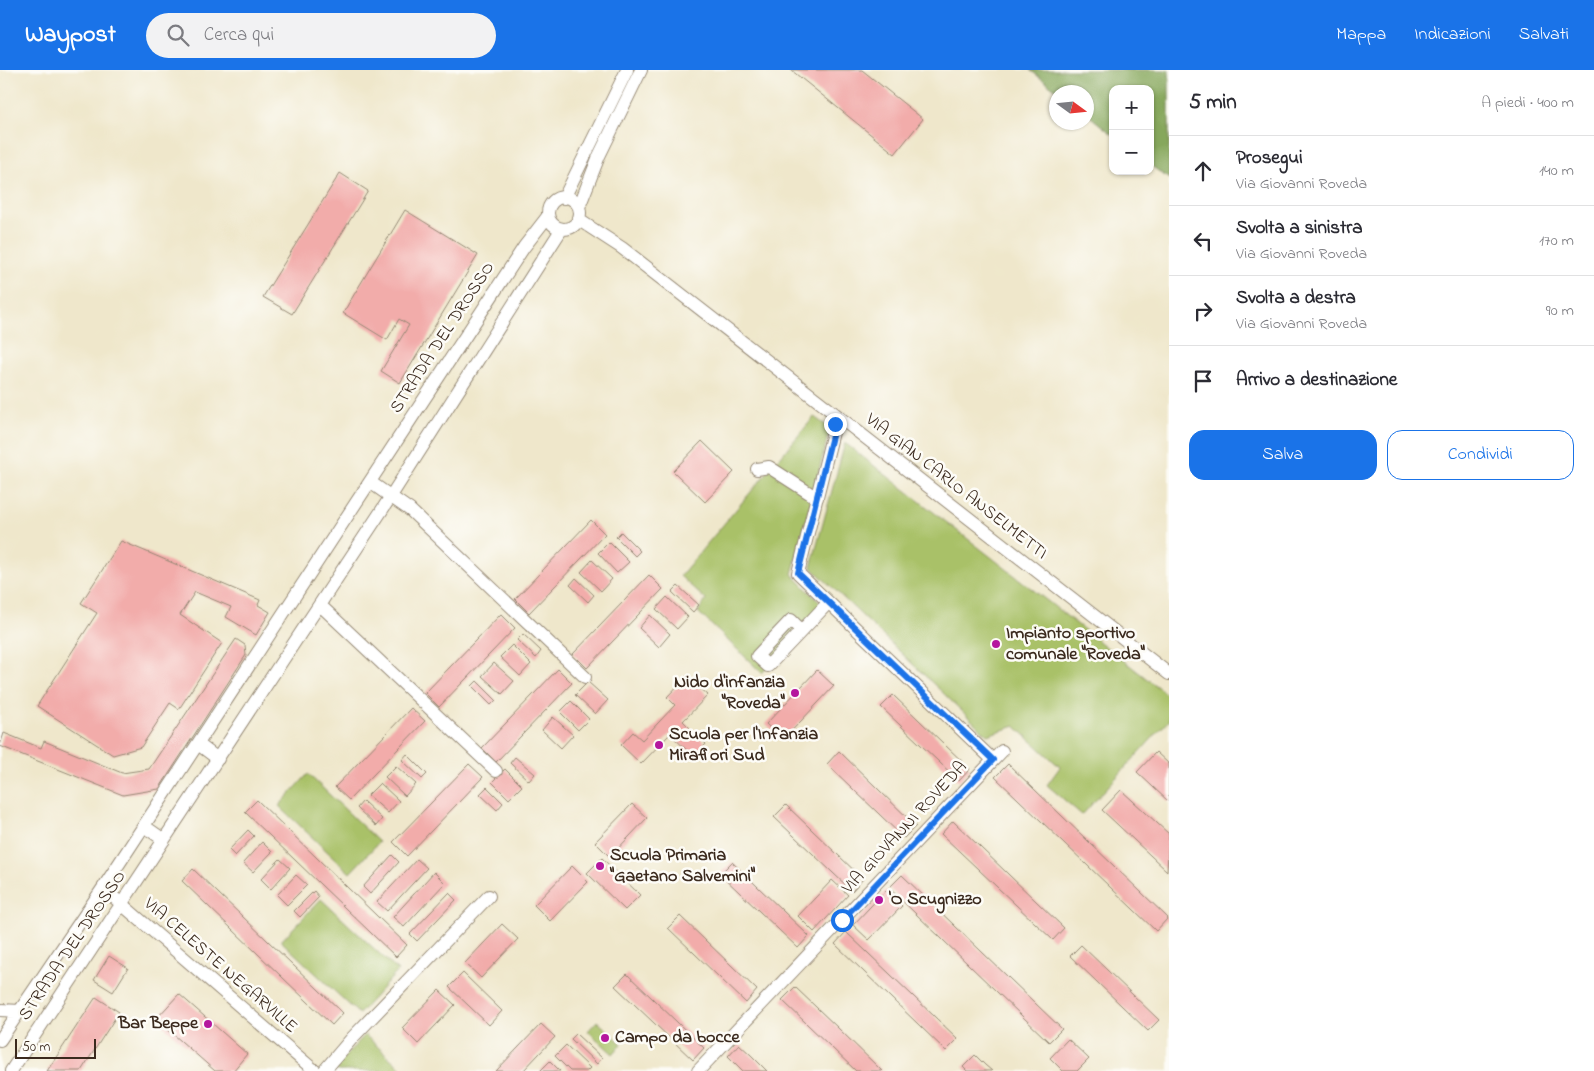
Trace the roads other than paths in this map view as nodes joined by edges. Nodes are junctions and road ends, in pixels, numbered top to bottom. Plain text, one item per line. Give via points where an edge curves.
1 (627, 70) edge
2 (641, 70) edge
3 (564, 198) junction
4 (579, 206) junction
5 (548, 216) junction
6 (579, 220) junction
7 (561, 230) junction
8 (837, 416) junction
9 (757, 469) dead end
10 (370, 482) junction
11 (391, 496) junction
12 (817, 498) junction
13 (828, 603) junction
14 (320, 605) junction
15 (801, 630) dead end
16 (1169, 674) edge
17 (585, 677) dead end
18 (198, 744) junction
19 (218, 759) junction
20 (496, 771) dead end
21 (144, 826) junction
22 (164, 840) junction
23 (103, 888) junction
24 (489, 896) dead end
25 (122, 904) junction
26 (0, 1010) edge
27 (21, 1010) junction
28 (0, 1038) edge
29 (11, 1071) edge
30 (315, 1071) edge
31 (324, 1071) edge
32 (698, 1071) edge

1 - 3 street
2 - 4 street via 599,156
3 - 4 street
3 - 5 street via 552,203
4 - 6 street
5 - 7 street via 551,224
5 - 10 street, STRADA DEL DROSSO
6 - 7 street
6 - 8 street, VIA GIAN CARLO ANSELMETTI via 622,248
7 - 11 street, STRADA DEL DROSSO
8 - 12 street, VIA GIOVANNI ROVEDA
8 - 16 street, VIA GIAN CARLO ANSELMETTI
9 - 12 street via 772,468
10 - 11 street
10 - 18 street, STRADA DEL DROSSO
11 - 14 street, STRADA DEL DROSSO
11 - 17 street via 417,516
12 - 13 street, VIA GIOVANNI ROVEDA via 798,573
13 - 15 street
13 - 32 street, VIA GIOVANNI ROVEDA via 998,756
14 - 19 street, STRADA DEL DROSSO
14 - 20 street
18 - 19 street
18 - 21 street, STRADA DEL DROSSO
19 - 22 street, STRADA DEL DROSSO
21 - 22 street
21 - 23 street, STRADA DEL DROSSO
22 - 25 street, STRADA DEL DROSSO
23 - 25 street, VIA CELESTE NEGARVILLE
23 - 27 street, STRADA DEL DROSSO
24 - 31 street
25 - 29 street, STRADA DEL DROSSO
25 - 30 street, VIA CELESTE NEGARVILLE
26 - 27 street, STRADA DEL DROSSO
27 - 28 street, STRADA DEL DROSSO

